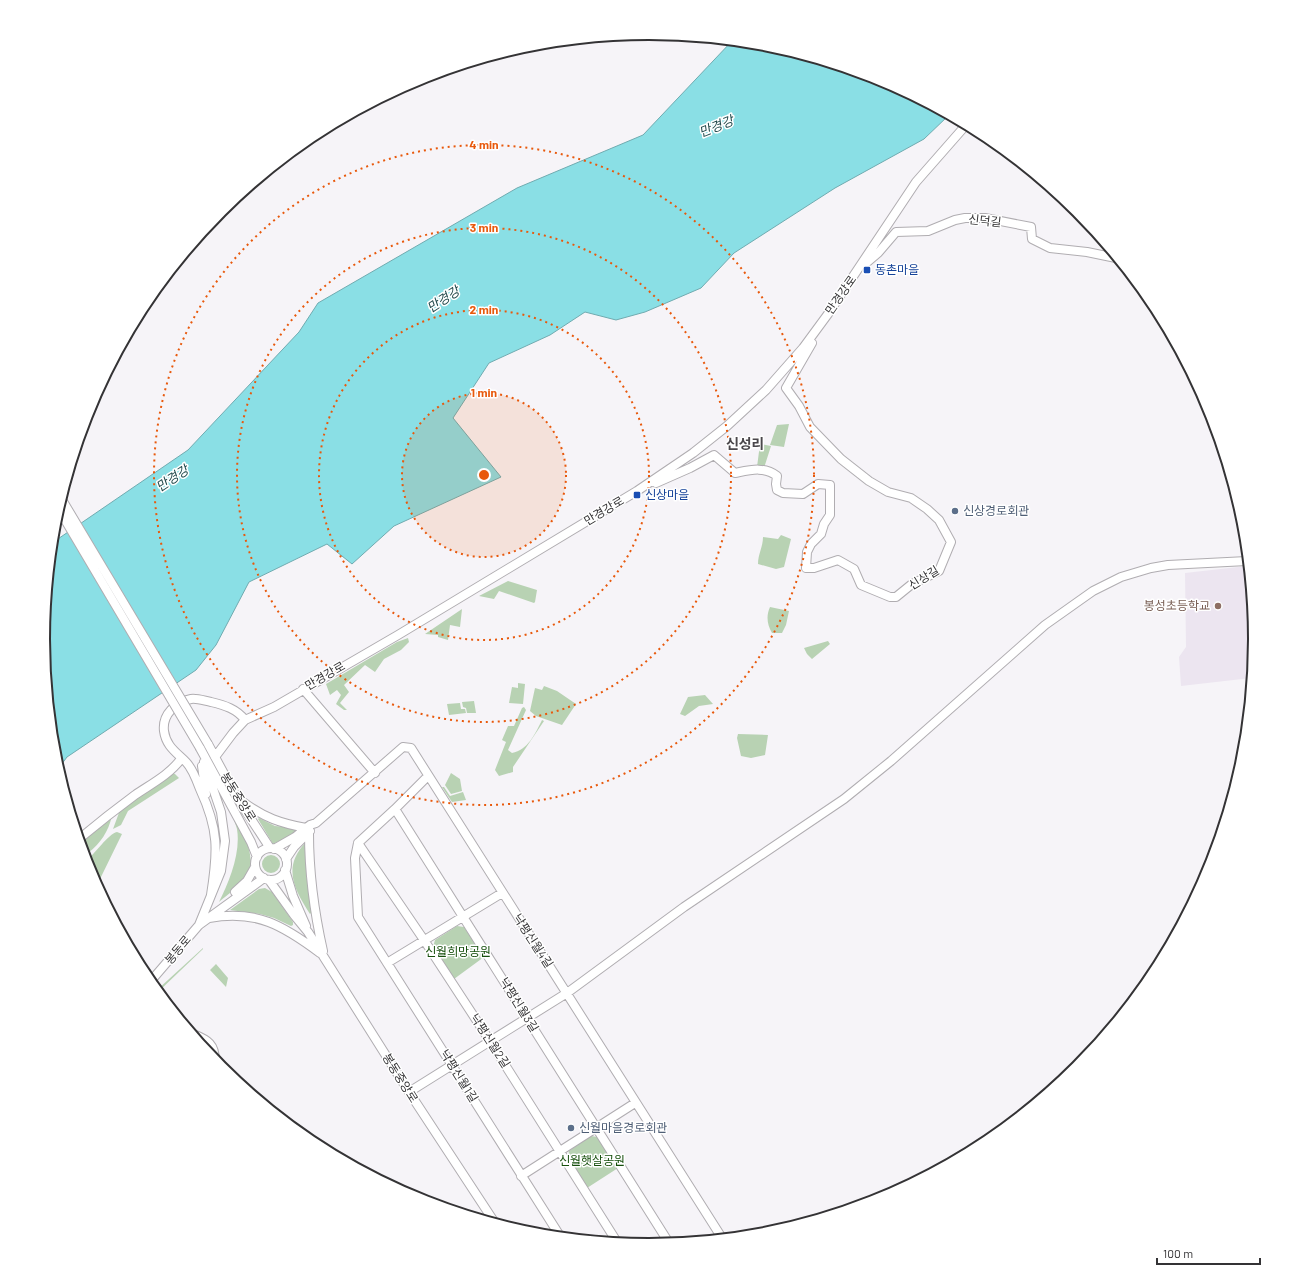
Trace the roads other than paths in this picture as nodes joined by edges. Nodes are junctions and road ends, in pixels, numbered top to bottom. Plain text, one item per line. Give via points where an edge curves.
1 (962, 129) edge
2 (1110, 257) edge
3 (859, 269) junction
4 (828, 314) junction
5 (637, 491) junction
6 (65, 505) edge
7 (63, 516) edge
8 (1242, 561) edge
9 (303, 688) junction
10 (245, 720) junction
11 (205, 758) junction
12 (184, 760) junction
13 (375, 773) junction
14 (428, 776) junction
15 (236, 796) junction
16 (206, 802) junction
17 (395, 809) junction
18 (308, 830) junction
19 (83, 836) edge
20 (358, 843) junction
21 (272, 849) junction
22 (257, 857) junction
23 (286, 859) junction
24 (255, 867) junction
25 (285, 870) junction
26 (267, 879) junction
27 (502, 893) junction
28 (211, 894) junction
29 (463, 917) junction
30 (207, 919) junction
31 (199, 925) junction
32 (308, 932) junction
33 (424, 940) junction
34 (325, 957) junction
35 (387, 963) junction
36 (154, 977) edge
37 (567, 993) junction
38 (527, 1018) junction
39 (201, 1038) edge
40 (490, 1041) junction
41 (214, 1051) edge
42 (452, 1064) junction
43 (409, 1092) junction
44 (635, 1103) junction
45 (596, 1128) junction
46 (559, 1152) junction
47 (521, 1176) junction
48 (492, 1218) edge
49 (556, 1230) edge
50 (719, 1234) edge
51 (614, 1237) edge
52 (666, 1238) edge

1 - 3 street, 만경강로 via 916,182
2 - 3 street, 신덕길 via 1050,248 1032,239 1031,228 985,218 965,218 928,231 896,232 878,253
3 - 4 street, 만경강로
4 - 5 street, 만경강로 via 770,386 741,414 693,453
4 - 5 street, 신상길 via 786,388 815,433 850,467 888,492 911,498 939,520 952,542 940,571 912,584 896,598 861,585 854,569 838,560 806,568 807,552 821,534 830,515 830,485 818,484 803,494 783,493 777,490 777,476 773,473 756,469 735,473 714,455 672,477
5 - 9 street, 만경강로 via 398,635
6 - 11 street, 봉동중앙로, bridge via 208,744
7 - 11 street, bridge
8 - 37 street via 1151,568 1121,577 1093,591 1045,625 849,795 684,907
9 - 10 street, 만경강로 via 274,707
9 - 13 street
10 - 11 street, 만경강로
10 - 12 street via 234,710 205,700 192,699 177,704 167,714 164,731 172,751
11 - 12 street
11 - 15 street, 봉동중앙로
11 - 16 street
11 - 22 street, 봉동중앙로
11 - 28 street via 224,828 221,871
12 - 16 street
12 - 19 street via 119,806
13 - 14 street, 낙평신월4길 via 407,746 411,748
13 - 18 street, 낙평신월4길
14 - 17 street
14 - 27 street, 낙평신월4길
15 - 18 street via 265,817
15 - 21 street, 봉동중앙로
16 - 28 street via 217,843
17 - 20 street
17 - 29 street, 낙평신월3길
18 - 21 street, 낙평신월4길
18 - 23 street, 낙평신월4길
18 - 34 street via 313,899
20 - 33 street, 낙평신월2길
20 - 35 street, 낙평신월1길 via 355,858 358,917
21 - 22 street via 260,852
21 - 23 street, 봉동중앙로 via 279,851
22 - 24 street
23 - 25 street, 봉동중앙로
24 - 26 street, 봉동중앙로 via 257,872
24 - 30 street, 봉동로 via 252,875 240,888 212,909
25 - 26 street via 279,877
25 - 32 street, 봉동중앙로
26 - 30 street, 봉동로
26 - 32 street, 봉동중앙로
27 - 29 street
27 - 37 street, 낙평신월4길
28 - 31 street
29 - 33 street
29 - 38 street, 낙평신월3길
30 - 31 street, 봉동로
30 - 34 street via 237,915 268,921 290,931
31 - 36 street, 봉동로
32 - 34 street, 봉동중앙로
33 - 35 street
33 - 40 street, 낙평신월2길
34 - 43 street, 봉동중앙로
35 - 42 street, 낙평신월1길
37 - 38 street
37 - 44 street, 낙평신월4길
38 - 40 street
38 - 45 street, 낙평신월3길
39 - 41 street via 211,1044
40 - 42 street
40 - 46 street, 낙평신월2길
42 - 43 street
42 - 47 street, 낙평신월1길
43 - 48 street, 봉동중앙로
44 - 45 street
44 - 50 street, 낙평신월4길
45 - 46 street
45 - 52 street, 낙평신월3길
46 - 47 street
46 - 51 street, 낙평신월2길
47 - 49 street, 낙평신월1길

